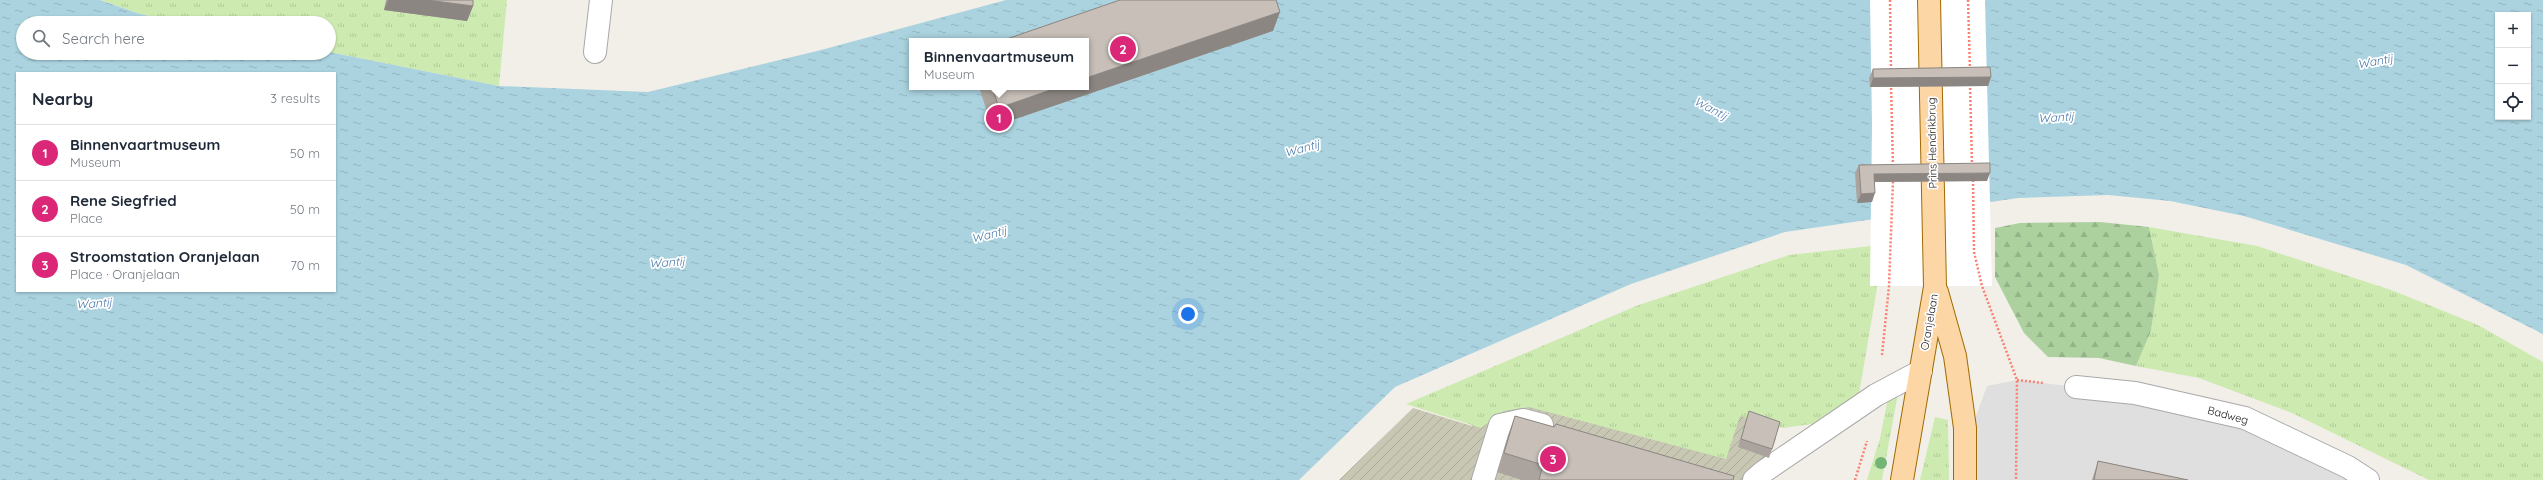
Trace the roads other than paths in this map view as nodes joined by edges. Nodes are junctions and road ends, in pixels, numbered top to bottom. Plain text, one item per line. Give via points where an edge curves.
1 (601, 0) edge
2 (1930, 0) edge
3 (595, 52) dead end
4 (1936, 287) junction
5 (1921, 371) junction
6 (2076, 387) dead end
7 (1561, 431) edge
8 (1483, 480) edge
9 (1754, 480) edge
10 (1902, 480) edge
11 (1965, 480) edge
12 (2368, 480) edge

1 - 3 street
2 - 4 main road, Prins Hendrikbrug
4 - 5 main road, Oranjelaan
4 - 11 main road, Oranjelaan via 1955,356 1965,428
5 - 9 street via 1876,395
5 - 10 main road, Oranjelaan
6 - 12 street, Badweg via 2135,393 2245,418 2348,467
7 - 8 street via 1523,420 1500,425

